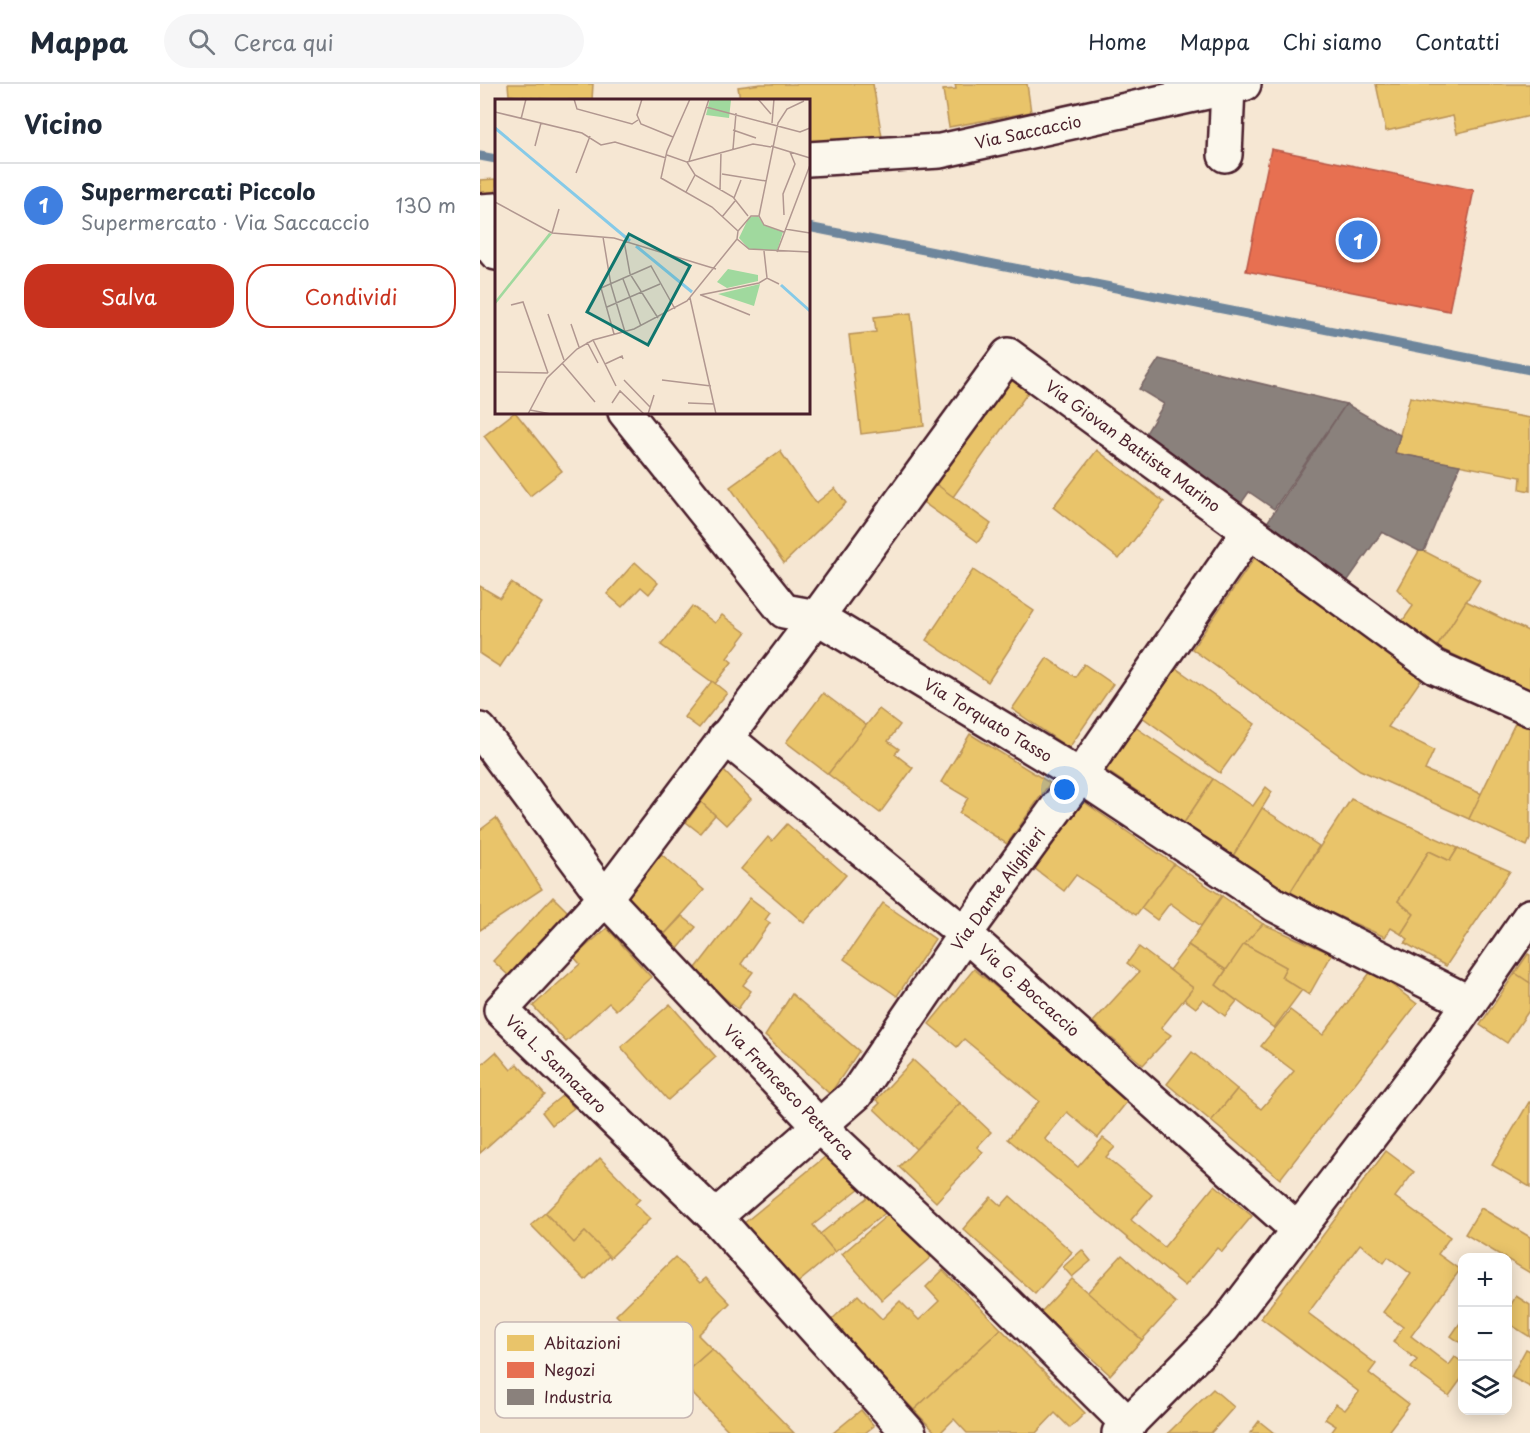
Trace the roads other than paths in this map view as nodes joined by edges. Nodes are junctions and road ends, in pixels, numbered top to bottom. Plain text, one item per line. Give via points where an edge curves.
1 (1236, 86) edge
2 (1225, 155) dead end
3 (810, 159) edge
4 (495, 210) edge
5 (480, 211) edge
6 (480, 232) edge
7 (495, 252) edge
8 (627, 414) edge
9 (1249, 531) junction
10 (817, 617) junction
11 (1530, 709) edge
12 (480, 730) edge
13 (725, 737) junction
14 (1080, 776) junction
15 (605, 898) junction
16 (1530, 916) edge
17 (965, 934) junction
18 (1470, 1003) junction
19 (820, 1127) junction
20 (715, 1217) junction
21 (1297, 1229) junction
22 (1124, 1429) edge
23 (909, 1433) edge

1 - 2 street
1 - 3 street, Via Saccaccio via 940,151
4 - 5 street
6 - 7 street
8 - 10 street, Via Torquato Tasso via 784,611
9 - 10 street, Via Giovan Battista Marino via 1008,355
9 - 11 street, Via Giovan Battista Marino via 1435,667
9 - 14 street, Via Dante Alighieri
10 - 13 street, Via L. Sannazaro
10 - 14 street, Via Torquato Tasso
12 - 15 street, Via Francesco Petrarca
13 - 15 street, Via L. Sannazaro
13 - 17 street, Via G. Boccaccio
14 - 17 street, Via Dante Alighieri
14 - 18 street, Via Torquato Tasso via 1275,905
15 - 19 street, Via Francesco Petrarca
15 - 20 street, Via L. Sannazaro via 501,1010
16 - 18 street
17 - 19 street, Via Dante Alighieri via 856,1094
17 - 21 street, Via G. Boccaccio
18 - 21 street
19 - 20 street, Via Dante Alighieri
19 - 22 street, Via Francesco Petrarca via 986,1283
20 - 23 street, Via L. Sannazaro
21 - 22 street via 1223,1328

